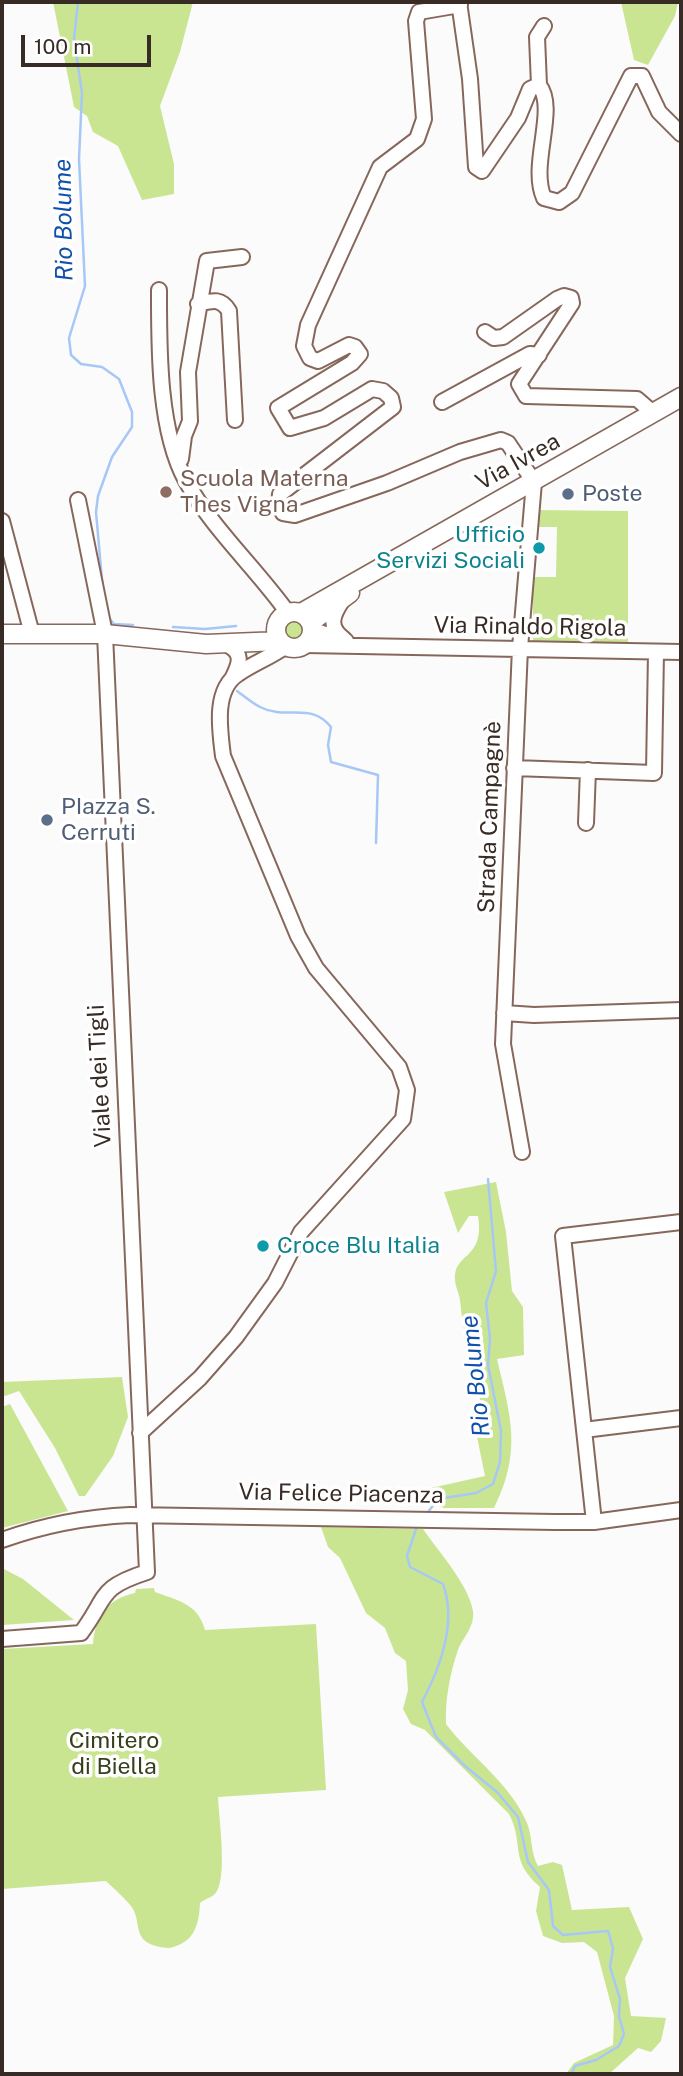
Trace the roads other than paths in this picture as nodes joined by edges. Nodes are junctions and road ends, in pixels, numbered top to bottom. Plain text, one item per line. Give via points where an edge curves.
1 (460, 4) edge
2 (544, 26) dead end
3 (539, 85) junction
4 (681, 134) edge
5 (242, 257) dead end
6 (159, 290) dead end
7 (198, 304) junction
8 (485, 332) dead end
9 (539, 355) junction
10 (681, 397) edge
11 (442, 402) dead end
12 (652, 412) junction
13 (235, 420) dead end
14 (182, 475) junction
15 (534, 482) junction
16 (78, 500) dead end
17 (2, 522) edge
18 (379, 571) junction
19 (342, 601) junction
20 (295, 629) junction
21 (2, 634) edge
22 (32, 634) junction
23 (105, 634) junction
24 (171, 639) junction
25 (348, 642) junction
26 (226, 644) junction
27 (378, 648) junction
28 (520, 648) junction
29 (656, 652) junction
30 (681, 652) edge
31 (232, 679) junction
32 (514, 768) junction
33 (588, 771) junction
34 (586, 823) dead end
35 (681, 1010) edge
36 (504, 1013) junction
37 (522, 1152) dead end
38 (681, 1222) edge
39 (681, 1418) edge
40 (584, 1430) junction
41 (140, 1433) junction
42 (681, 1510) edge
43 (145, 1515) junction
44 (594, 1522) junction
45 (2, 1540) edge
46 (2, 1639) edge

1 - 3 street via 476,167 482,171 490,163 530,89
1 - 15 street via 419,12 424,119 417,139 380,167 308,325 304,346 310,358 318,361 349,345 360,354 278,408 290,428 324,418 372,390 383,391 393,407 280,494 279,504 283,513 295,515 501,440 508,443
2 - 3 street via 537,37
3 - 4 street via 546,99 538,157 538,185 544,198 559,202 572,193 631,76 642,76 659,112
5 - 7 street via 207,261
6 - 14 street via 160,378
7 - 13 street via 215,300 229,311
7 - 14 street via 188,372 190,421 180,450
8 - 9 street via 503,337 557,299 571,298
9 - 11 street via 530,354
9 - 12 street via 519,384 526,396 628,398
10 - 12 main road, Via Ivrea
12 - 15 main road, Via Ivrea
14 - 20 street via 223,533 263,578
15 - 18 main road, Via Ivrea
15 - 28 street, Strada Campagnè
16 - 23 street
17 - 22 street
18 - 19 main road, Via Ivrea
18 - 20 main road, Via Ivrea via 343,586
19 - 20 main road, Via Ivrea
19 - 25 street via 333,624
20 - 24 main road, Via Ivrea
20 - 25 street, Via Rinaldo Rigola
20 - 26 main road, Via Ivrea
20 - 27 street, Via Rinaldo Rigola
20 - 31 street
21 - 22 main road, Via Ivrea
22 - 23 main road, Via Ivrea
23 - 24 main road, Via Ivrea
23 - 41 street, Viale dei Tigli
24 - 26 main road, Via Ivrea
25 - 27 street, Via Rinaldo Rigola
26 - 31 street via 240,657
27 - 28 street, Via Rinaldo Rigola
28 - 29 street, Via Rinaldo Rigola
28 - 32 street, Strada Campagnè
29 - 30 street, Via Rinaldo Rigola
29 - 33 street via 654,773
31 - 41 street via 221,704 223,756 298,936 316,968 399,1068 407,1090 404,1119 301,1232 275,1283 236,1337 200,1378
32 - 33 street
32 - 36 street, Strada Campagnè
33 - 34 street
35 - 36 street
36 - 37 street, Strada Campagnè via 503,1044
38 - 40 street via 563,1236
39 - 40 street
40 - 44 street
41 - 43 street, Viale dei Tigli
42 - 44 street, Via Felice Piacenza
43 - 44 street, Via Felice Piacenza
43 - 45 street, Via Felice Piacenza via 91,1517
43 - 46 street, Viale dei Tigli via 147,1572 101,1596 81,1633

